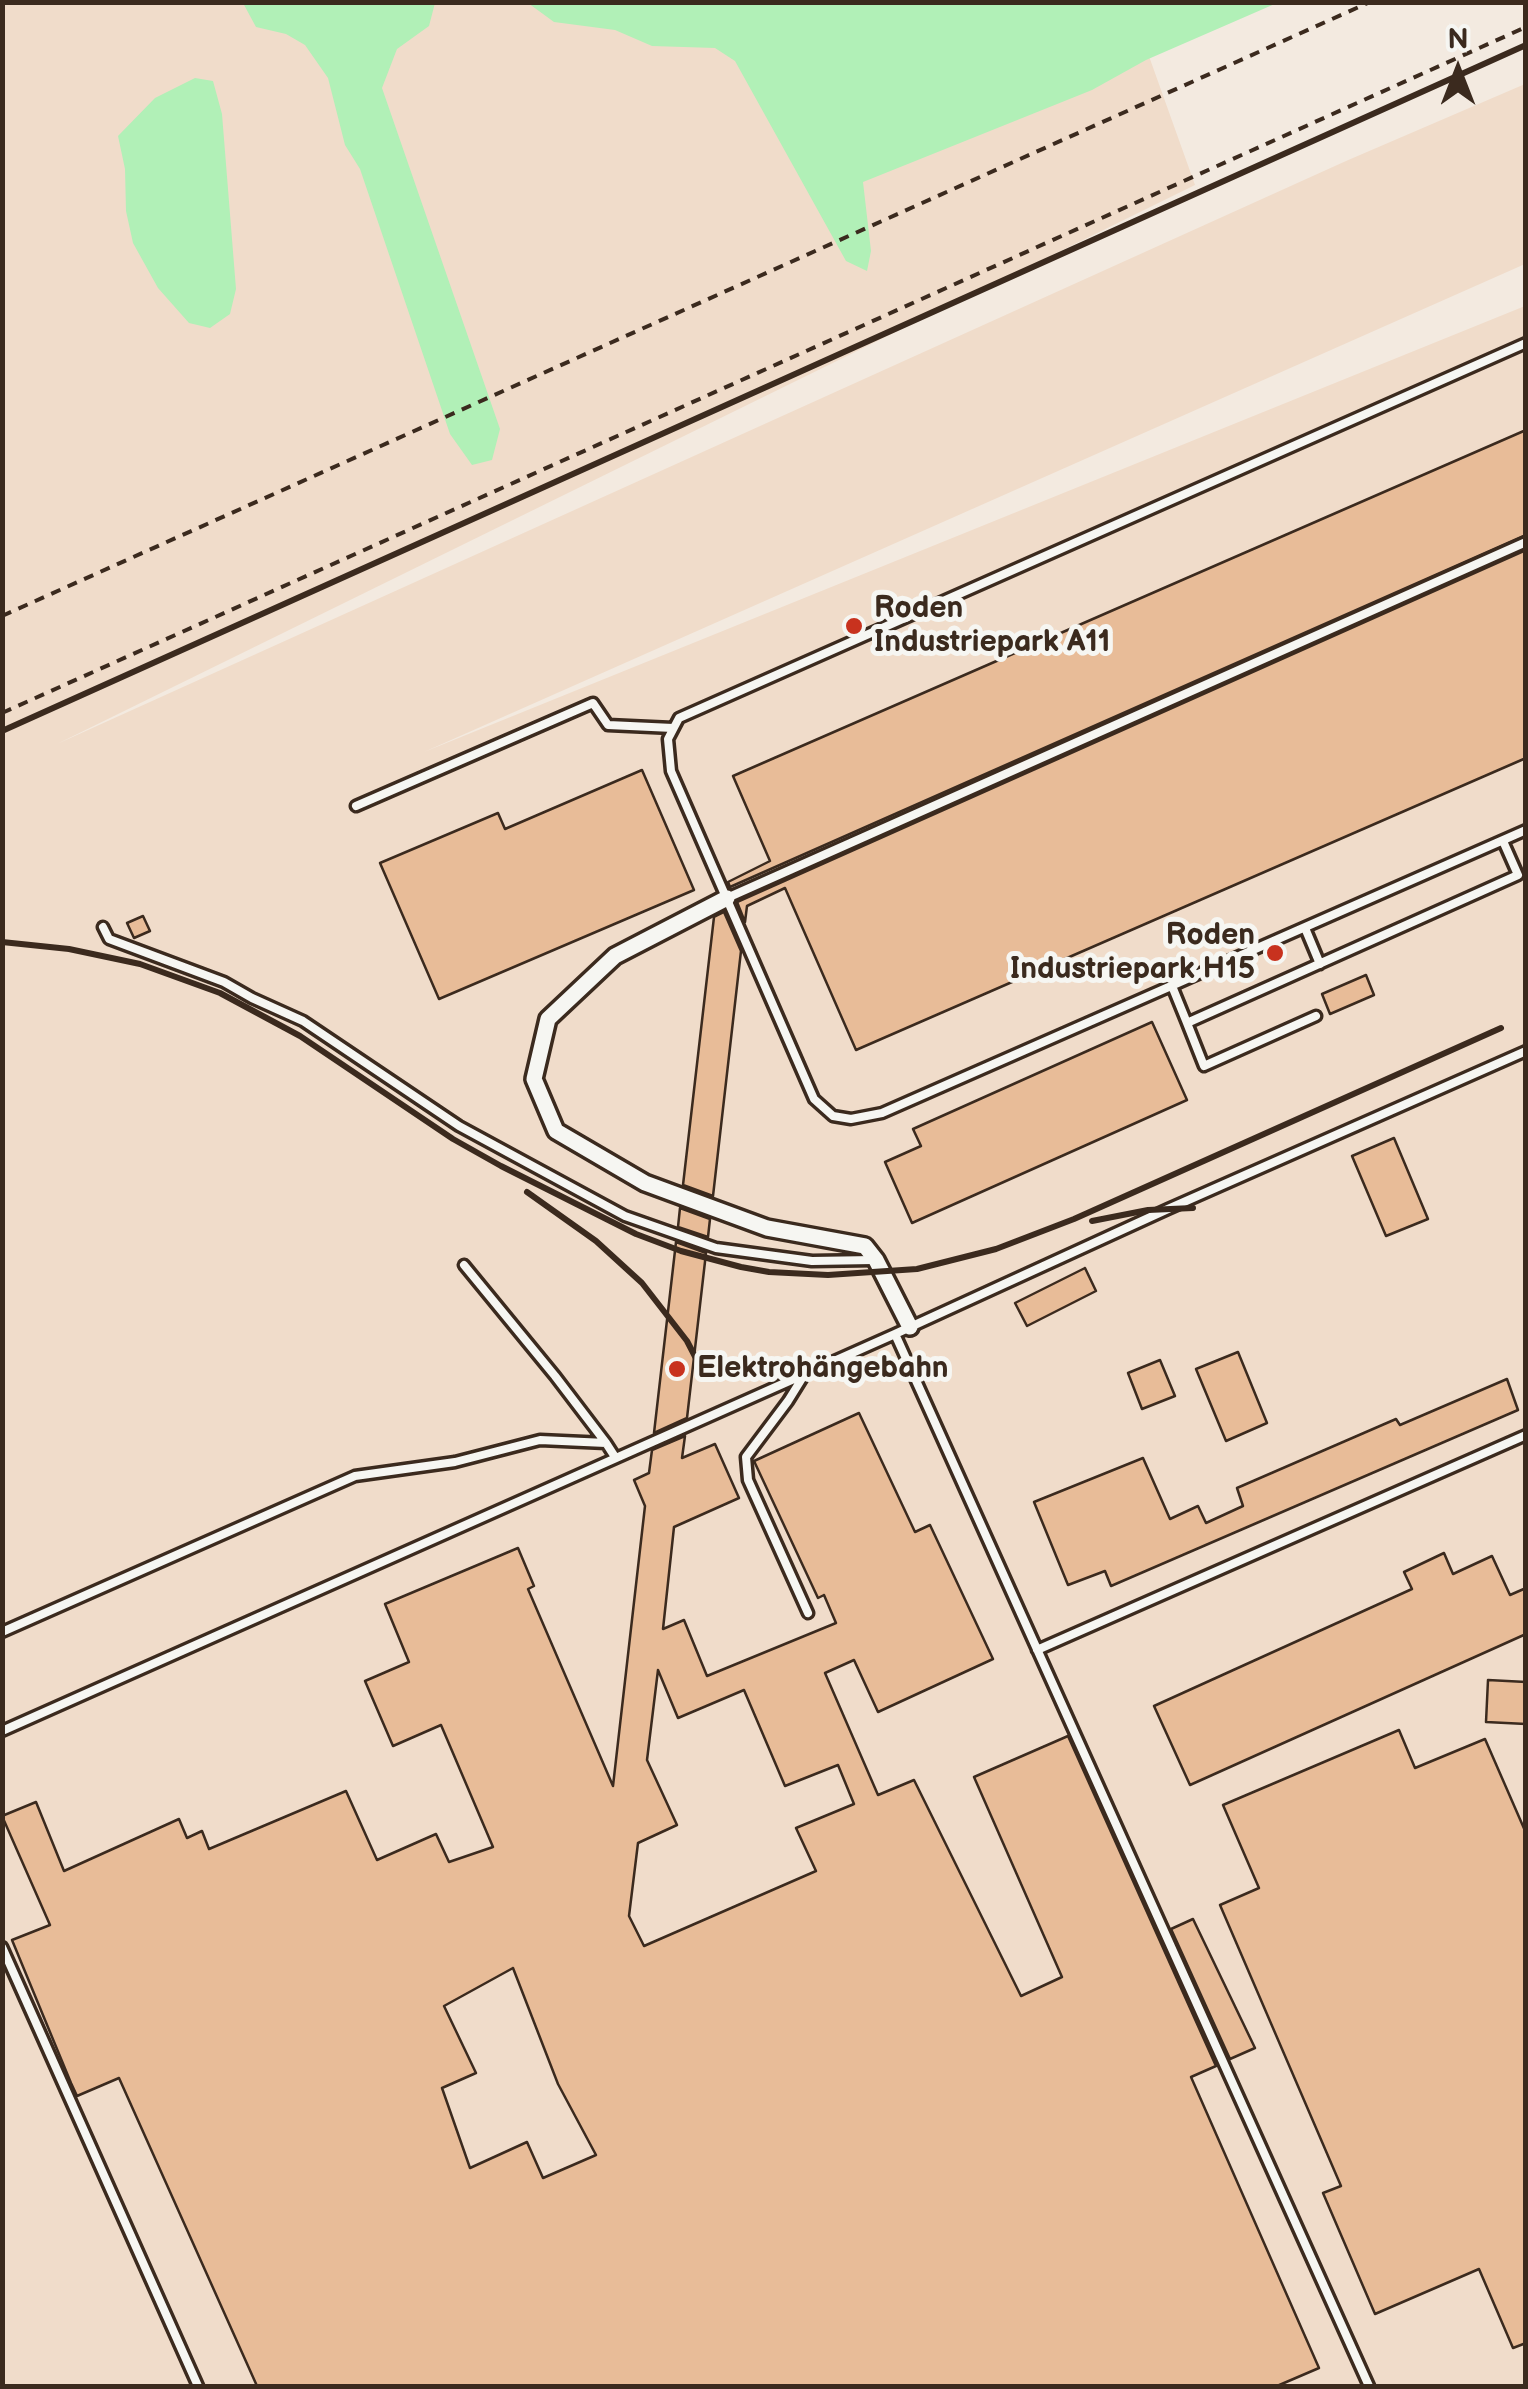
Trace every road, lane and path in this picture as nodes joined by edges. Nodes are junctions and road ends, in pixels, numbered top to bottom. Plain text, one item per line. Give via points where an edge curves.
1 (1370, 2) edge
2 (1526, 27) edge
3 (1526, 342) edge
4 (1526, 542) edge
5 (2, 616) edge
6 (2, 713) edge
7 (674, 728) junction
8 (356, 806) dead end
9 (1526, 830) edge
10 (1503, 841) junction
11 (727, 898) junction
12 (103, 927) dead end
13 (1305, 928) junction
14 (1320, 964) junction
15 (1172, 986) junction
16 (1316, 1016) dead end
17 (1187, 1023) junction
18 (1526, 1051) edge
19 (876, 1260) junction
20 (464, 1266) dead end
21 (902, 1331) junction
22 (806, 1372) junction
23 (1526, 1435) edge
24 (606, 1444) junction
25 (615, 1457) junction
26 (808, 1613) dead end
27 (2, 1632) edge
28 (1037, 1650) junction
29 (2, 1731) edge
30 (2, 1947) edge
31 (198, 2386) edge
32 (1369, 2386) edge

1 - 5 path
2 - 6 path
3 - 7 lane via 678,718
4 - 11 lane
7 - 8 lane via 608,726 593,703
7 - 11 lane via 668,739 672,771
9 - 10 lane
10 - 13 lane
10 - 14 lane via 1518,875
11 - 15 lane via 814,1099 833,1116 882,1112
11 - 19 street via 615,956 548,1018 534,1080 556,1130 645,1183 767,1228 865,1246
12 - 19 lane via 109,939 224,982 304,1022 459,1126 625,1216 716,1248 812,1261
13 - 14 lane
13 - 15 lane
14 - 17 lane
15 - 17 lane
16 - 17 lane via 1204,1066
18 - 21 lane
19 - 21 street
20 - 24 lane
21 - 22 lane
21 - 28 lane
22 - 25 lane
22 - 26 lane via 746,1457 748,1480
23 - 28 lane
24 - 25 lane
24 - 27 lane via 540,1440 454,1462 355,1476
25 - 29 lane
28 - 32 lane
30 - 31 lane

